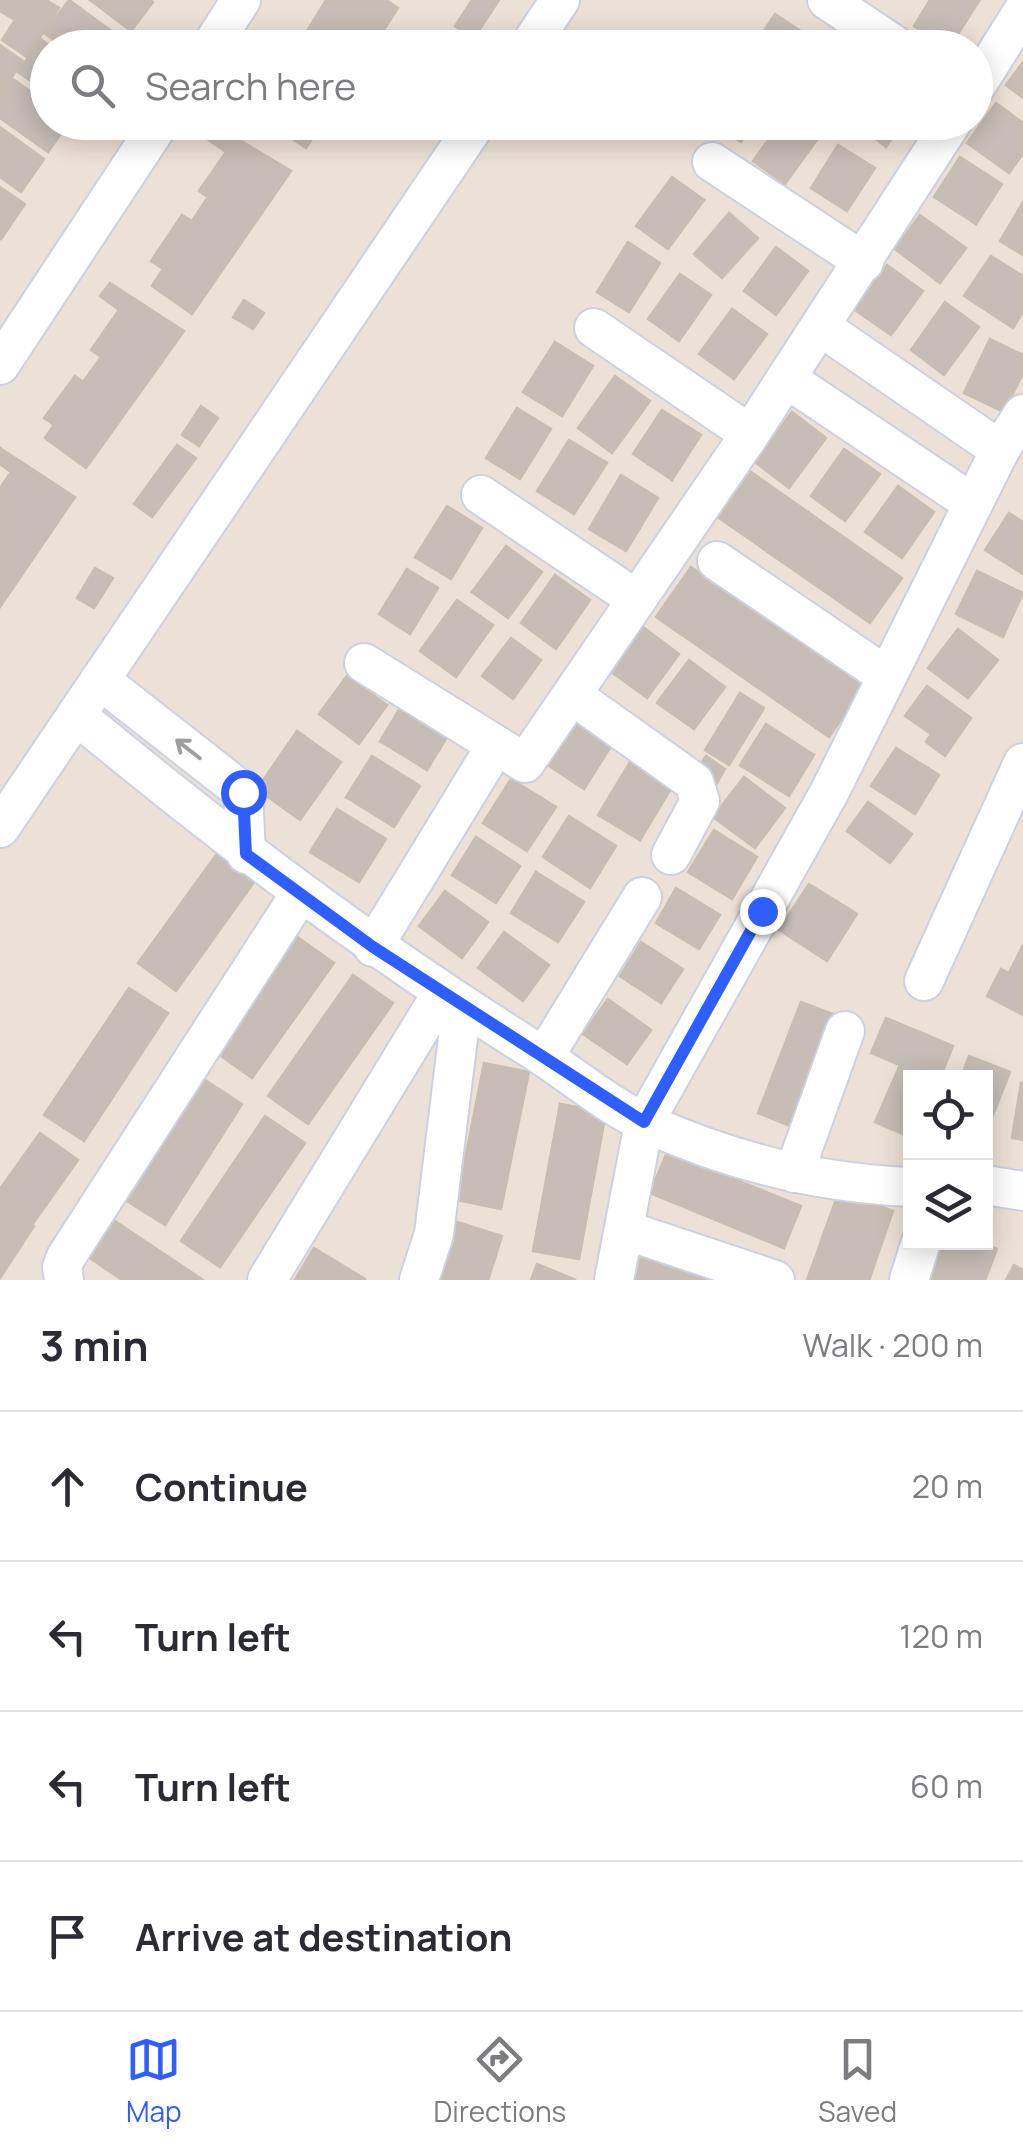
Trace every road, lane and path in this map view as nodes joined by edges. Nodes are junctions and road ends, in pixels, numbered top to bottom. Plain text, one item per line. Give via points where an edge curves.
1 (242, 0) edge
2 (560, 0) edge
3 (827, 0) edge
4 (1023, 11) edge
5 (222, 30) edge
6 (540, 30) edge
7 (872, 30) edge
8 (993, 59) edge
9 (148, 140) edge
10 (465, 140) edge
11 (941, 140) edge
12 (712, 162) dead end
13 (864, 262) junction
14 (821, 327) junction
15 (594, 328) dead end
16 (0, 364) edge
17 (787, 379) junction
18 (1023, 414) edge
19 (750, 434) junction
20 (1000, 450) junction
21 (481, 496) dead end
22 (972, 502) junction
23 (717, 561) dead end
24 (636, 600) junction
25 (364, 663) dead end
26 (885, 675) junction
27 (100, 680) junction
28 (572, 695) junction
29 (76, 715) junction
30 (495, 747) junction
31 (1023, 763) edge
32 (0, 828) edge
33 (246, 854) junction
34 (670, 855) dead end
35 (300, 894) junction
36 (642, 898) dead end
37 (373, 947) junction
38 (924, 981) dead end
39 (452, 999) junction
40 (845, 1032) dead end
41 (544, 1057) junction
42 (644, 1122) junction
43 (794, 1173) junction
44 (993, 1186) edge
45 (903, 1187) edge
46 (1023, 1191) edge
47 (625, 1230) junction
48 (918, 1250) edge
49 (64, 1280) edge
50 (266, 1280) edge
51 (419, 1280) edge
52 (614, 1280) edge
53 (775, 1280) edge
54 (909, 1280) edge

1 - 5 street
2 - 6 street
3 - 7 street
4 - 8 street
9 - 16 street
10 - 27 street
11 - 13 street
12 - 13 street
13 - 14 street
14 - 17 street
14 - 20 street
15 - 19 street
17 - 19 street
17 - 22 street
18 - 20 street
19 - 24 street
20 - 22 street
21 - 24 street
22 - 26 street
23 - 26 street
24 - 28 street
25 - 30 street
26 - 42 street via 830,791
27 - 29 street
33 -> 27 street via 243,792
28 - 30 street via 525,764
28 - 34 street via 694,782 700,802
29 - 32 street
29 - 33 street
30 - 37 street
31 - 38 street
33 - 35 street
35 - 37 street
35 - 49 street via 66,1258
36 - 41 street
37 - 39 street
39 - 41 street
39 - 50 street
39 - 51 street via 434,1234
40 - 43 street
41 - 42 street
42 - 43 street
42 - 47 street
43 - 45 street
44 - 46 street
47 - 52 street
47 - 53 street
48 - 54 street

